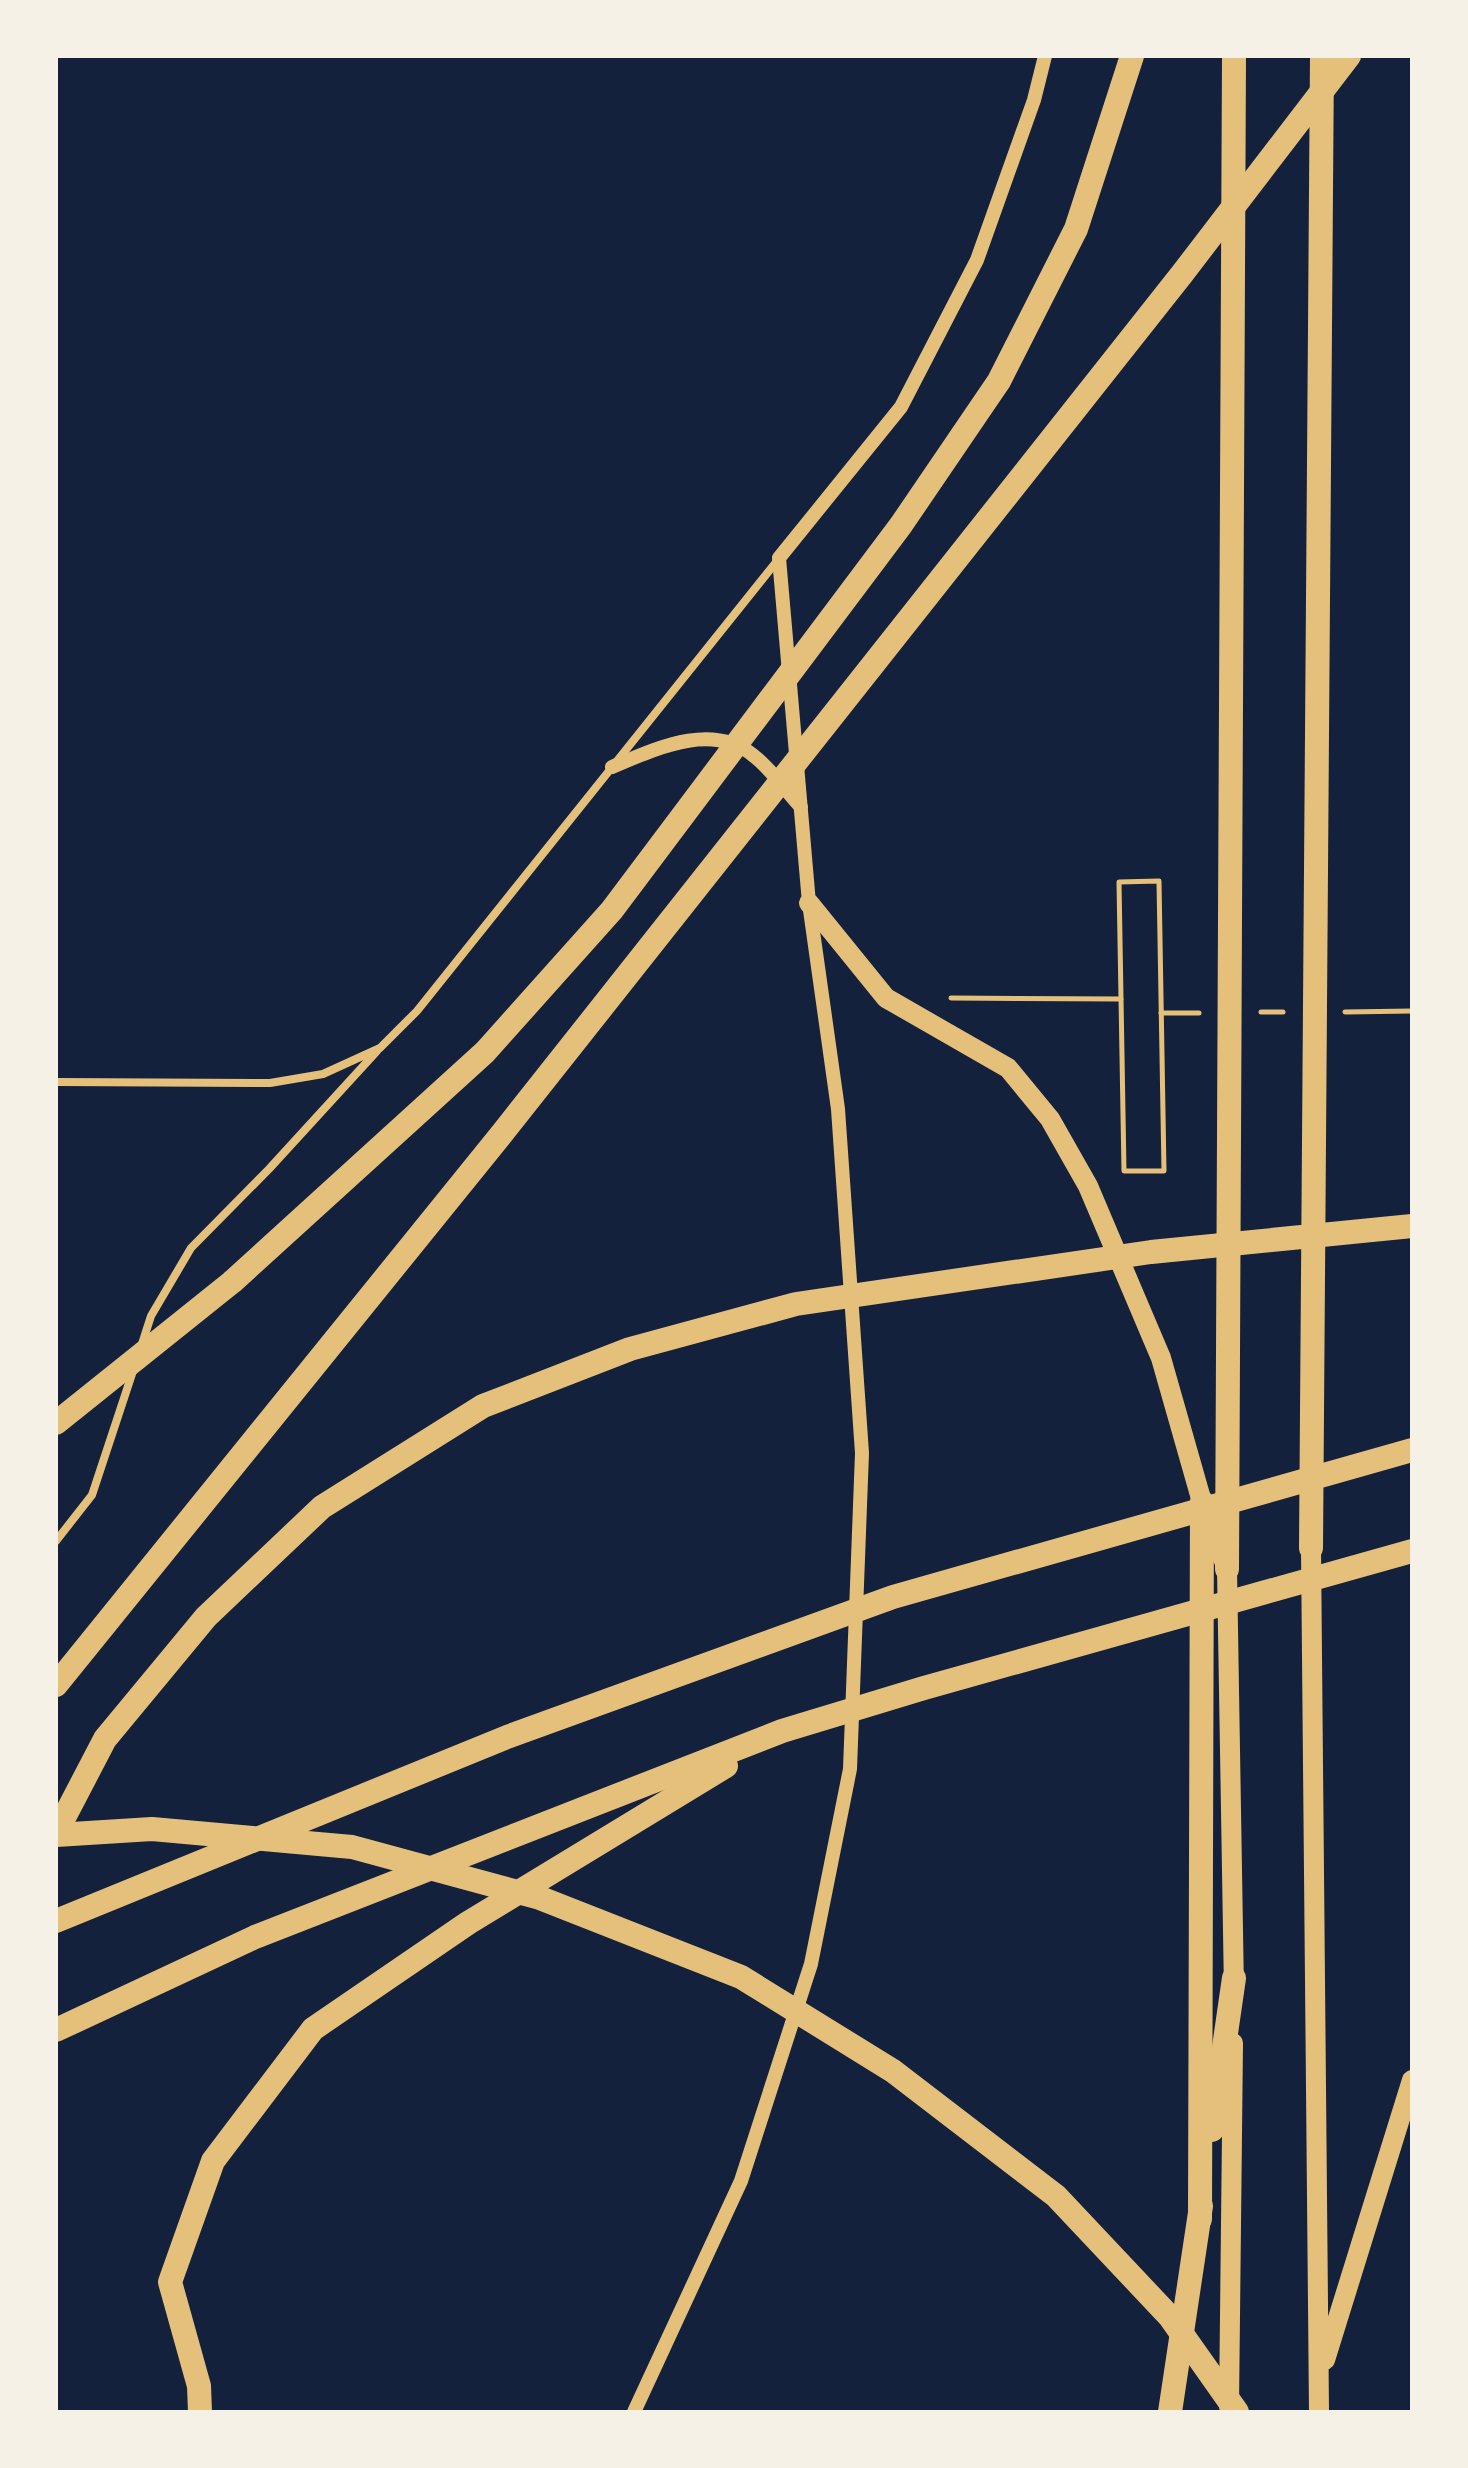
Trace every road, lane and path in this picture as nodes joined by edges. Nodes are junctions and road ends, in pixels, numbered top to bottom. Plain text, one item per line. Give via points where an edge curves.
1 (1045, 56) edge
2 (1132, 56) edge
3 (1234, 56) edge
4 (1322, 56) edge
5 (1349, 56) edge
6 (779, 558) junction
7 (612, 767) junction
8 (801, 808) junction
9 (809, 903) junction
10 (948, 998) dead end
11 (1121, 999) junction
12 (380, 1048) junction
13 (56, 1082) edge
14 (1412, 1226) edge
15 (56, 1423) edge
16 (1412, 1450) edge
17 (1202, 1502) junction
18 (56, 1541) edge
19 (1311, 1548) joint
20 (1412, 1551) edge
21 (1227, 1569) junction
22 (56, 1685) edge
23 (782, 1731) junction
24 (56, 1834) edge
25 (56, 1921) edge
26 (1234, 1978) junction
27 (56, 2030) edge
28 (1412, 2080) edge
29 (1200, 2219) junction
30 (1320, 2379) junction
31 (200, 2412) edge
32 (634, 2412) edge
33 (1170, 2412) edge
34 (1229, 2412) edge
35 (1237, 2412) edge
36 (1319, 2412) edge

1 - 6 street via 977,260 901,407
2 - 15 highway via 1076,229 999,381 901,525 612,910 485,1052 232,1282
3 - 21 highway
4 - 19 highway
5 - 22 highway via 504,1131
6 - 7 street
6 - 8 street
7 - 8 street via 686,740 727,741 754,755
7 - 12 street via 417,1011
8 - 9 street
9 - 17 main road via 886,998 1008,1068 1050,1119 1088,1186 1161,1358
9 - 32 street via 838,1109 862,1453 850,1769 811,1964 741,2181
10 - 11 path
11 - 11 path via 1119,882 1159,881 1164,1171 1124,1171
12 - 13 street via 323,1074 270,1083
12 - 18 street via 191,1248 151,1316 92,1495
14 - 24 highway via 1151,1252 796,1304 630,1349 483,1406 322,1507 206,1617 105,1739
16 - 25 highway via 893,1597 507,1737
17 - 21 main road
17 - 29 highway
19 - 30 main road
20 - 23 highway
21 - 26 main road
23 - 27 highway via 255,1937
23 - 31 highway via 468,1923 313,2029 213,2161 170,2282 199,2386
24 - 35 highway via 152,1829 352,1847 540,1898 741,1977 893,2071 1056,2196 1170,2317
26 - 29 highway
26 - 34 main road
28 - 30 main road
29 - 33 highway
30 - 36 main road

